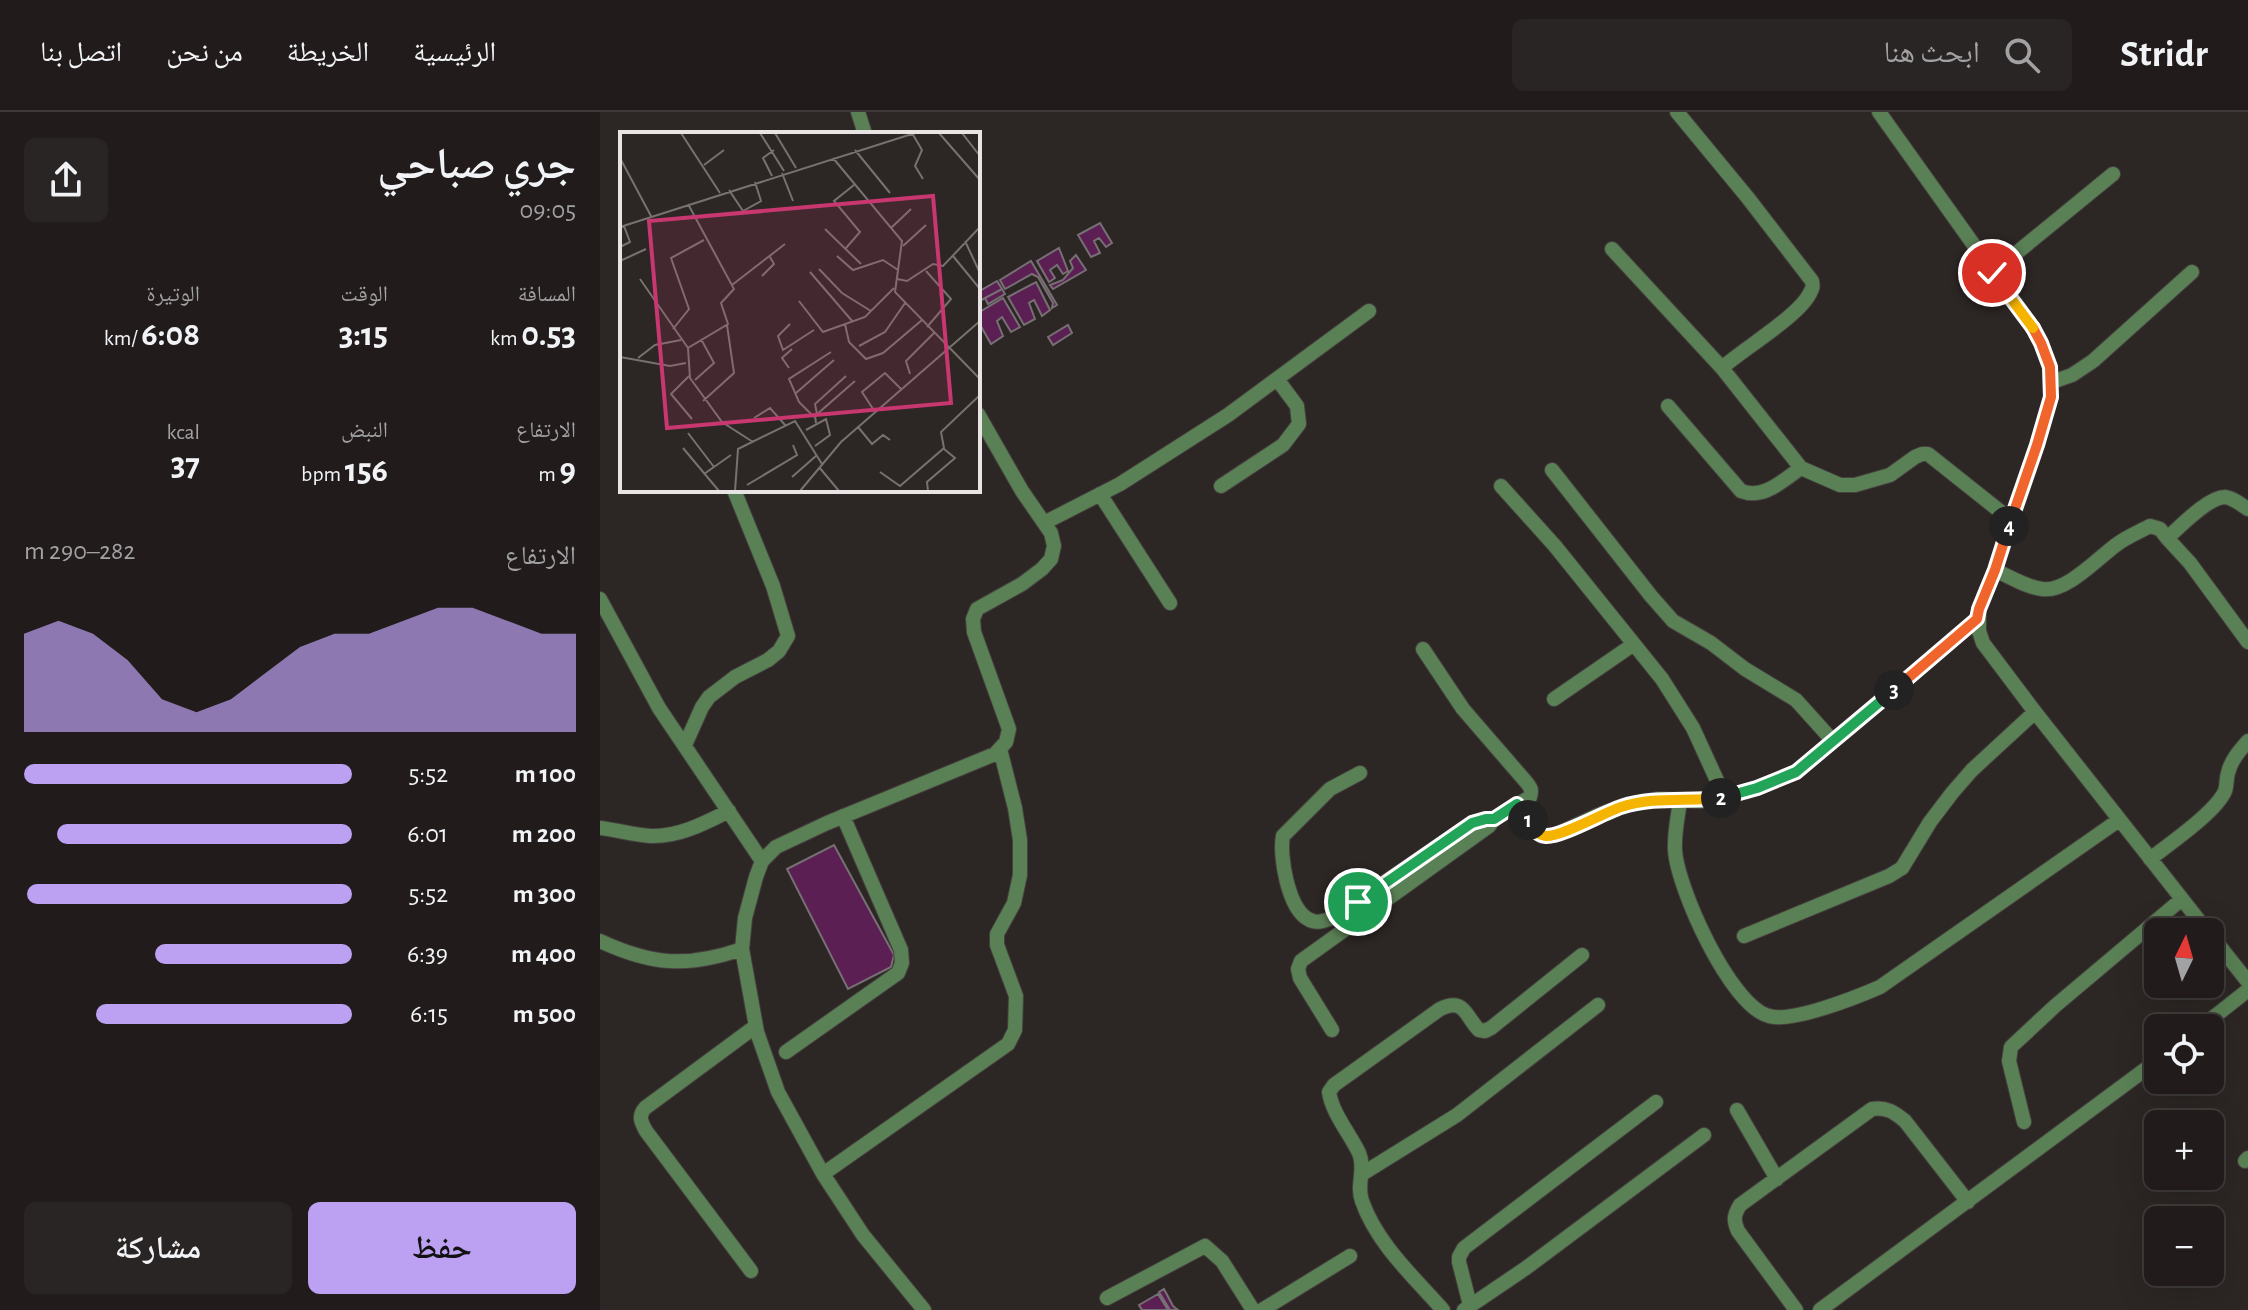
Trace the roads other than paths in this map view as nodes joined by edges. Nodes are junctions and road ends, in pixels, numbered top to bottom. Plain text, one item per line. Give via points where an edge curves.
1 (858, 112) edge
2 (1677, 112) edge
3 (1879, 112) edge
4 (864, 132) edge
5 (2113, 174) dead end
6 (1612, 249) dead end
7 (2192, 272) dead end
8 (1992, 273) junction
9 (1369, 311) dead end
10 (1722, 368) junction
11 (1277, 379) junction
12 (2052, 382) junction
13 (1668, 406) dead end
14 (980, 418) edge
15 (1801, 468) junction
16 (1552, 470) dead end
17 (1221, 486) dead end
18 (1501, 486) dead end
19 (735, 492) edge
20 (1100, 494) junction
21 (2248, 509) edge
22 (2011, 520) junction
23 (1044, 523) junction
24 (2167, 538) junction
25 (1995, 570) junction
26 (600, 599) edge
27 (1170, 603) dead end
28 (1977, 619) junction
29 (2248, 642) edge
30 (1634, 644) junction
31 (1423, 649) dead end
32 (1554, 699) dead end
33 (2035, 712) junction
34 (1832, 740) junction
35 (2248, 741) edge
36 (685, 745) junction
37 (1000, 749) junction
38 (1360, 773) dead end
39 (1725, 798) junction
40 (1680, 801) junction
41 (1517, 804) junction
42 (729, 811) junction
43 (843, 816) junction
44 (1494, 819) junction
45 (2119, 820) junction
46 (600, 828) edge
47 (2150, 859) junction
48 (762, 861) junction
49 (2182, 899) junction
50 (2197, 918) edge
51 (1744, 936) dead end
52 (600, 941) edge
53 (742, 949) junction
54 (2224, 952) edge
55 (1582, 955) dead end
56 (2248, 982) edge
57 (2248, 990) edge
58 (1598, 1005) dead end
59 (2218, 1014) edge
60 (756, 1026) junction
61 (1332, 1030) dead end
62 (786, 1052) dead end
63 (2144, 1070) edge
64 (1656, 1102) dead end
65 (1737, 1110) dead end
66 (2024, 1122) dead end
67 (1704, 1135) dead end
68 (823, 1174) junction
69 (1362, 1174) junction
70 (1777, 1179) junction
71 (1968, 1202) junction
72 (1350, 1256) dead end
73 (751, 1271) dead end
74 (1107, 1298) dead end
75 (1467, 1308) edge
76 (924, 1310) edge
77 (1253, 1310) edge
78 (1262, 1310) edge
79 (1443, 1310) edge
80 (1796, 1310) edge
81 (1820, 1310) edge

1 - 4 street
2 - 10 street via 1813,286 1794,311
3 - 8 street
5 - 8 street
6 - 10 street
7 - 12 street via 2093,361
8 - 12 street via 2041,343
9 - 11 street
10 - 15 street
11 - 17 street via 1297,406 1299,424 1283,445
11 - 20 street
12 - 22 street
13 - 15 street via 1741,491 1764,493
14 - 23 street
15 - 22 street via 1840,485 1855,485 1890,475 1928,454
16 - 34 street via 1673,621 1796,700
18 - 30 street
19 - 36 street via 788,636 768,660 709,697
20 - 23 street
20 - 27 street
21 - 24 street via 2226,497 2215,499
22 - 25 street
23 - 37 street via 1054,546 1051,559 1022,584 977,609 973,619 1009,729
24 - 25 street via 2150,526 2058,588 2045,590
24 - 29 street
25 - 28 street
26 - 36 street
28 - 33 street via 1983,643
28 - 34 street
30 - 32 street
30 - 39 street via 1693,728
31 - 41 street via 1463,709 1531,788 1530,797
33 - 45 street
33 - 51 street via 1952,793 1902,868
34 - 39 street via 1796,772
35 - 47 street via 2228,770 2218,802
36 - 42 street
37 - 43 street
37 - 68 street via 1020,840 1014,903 997,934 1016,996 1015,1030 1008,1044
38 - 44 street via 1330,789 1283,836 1289,889 1308,919 1332,918 1472,823
39 - 40 street
40 - 41 street via 1625,805 1548,836 1536,832
40 - 45 street via 1675,849 1692,909 1728,979 1746,1002 1780,1017 1880,987
41 - 44 street
42 - 46 street via 674,834
42 - 48 street
43 - 48 street via 793,837
43 - 62 street via 902,963 898,973
44 - 61 street via 1301,961 1300,978
45 - 47 street
47 - 49 street
48 - 53 street
49 - 50 street
49 - 66 street via 2011,1047 2009,1061
52 - 53 street via 647,959 675,962
53 - 60 street
54 - 56 street
55 - 69 street via 1491,1028 1479,1030 1463,1008 1449,1004 1331,1088 1329,1096 1360,1156
57 - 59 street
58 - 69 street via 1457,1115
60 - 68 street via 778,1092
60 - 73 street via 645,1108 640,1119
63 - 71 street
64 - 75 street via 1464,1248 1459,1262
65 - 70 street
67 - 75 street
68 - 76 street via 863,1235
69 - 79 street via 1360,1193 1373,1226
70 - 71 street via 1872,1109 1883,1108 1905,1121
70 - 80 street via 1740,1205 1734,1223
71 - 81 street
72 - 78 street
74 - 77 street via 1205,1246 1222,1261

